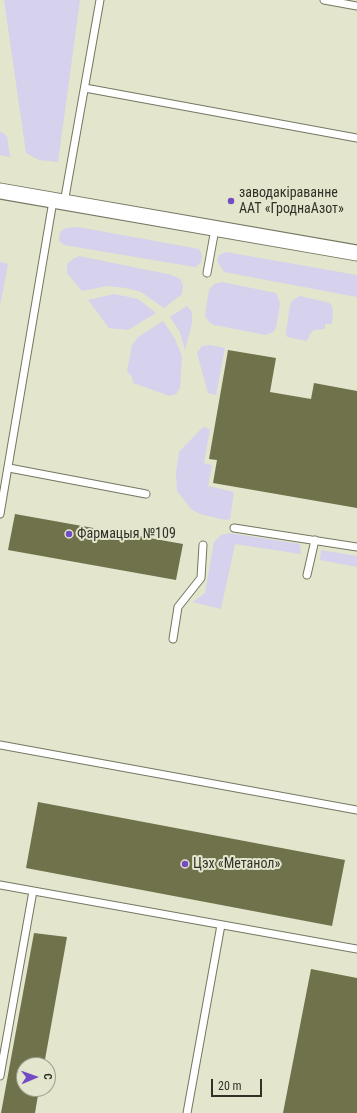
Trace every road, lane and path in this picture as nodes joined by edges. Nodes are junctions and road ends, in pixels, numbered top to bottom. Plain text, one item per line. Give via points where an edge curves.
1 (100, 0) edge
2 (324, 0) edge
3 (357, 6) edge
4 (85, 88) junction
5 (357, 138) edge
6 (0, 192) edge
7 (59, 202) junction
8 (215, 229) junction
9 (357, 253) edge
10 (207, 273) dead end
11 (9, 468) junction
12 (146, 494) dead end
13 (0, 514) edge
14 (234, 528) dead end
15 (315, 540) junction
16 (203, 545) dead end
17 (357, 547) edge
18 (307, 575) dead end
19 (173, 639) dead end
20 (0, 745) edge
21 (357, 810) edge
22 (0, 885) edge
23 (33, 891) junction
24 (221, 924) junction
25 (357, 949) edge
26 (0, 1076) edge
27 (187, 1113) edge

1 - 4 lane
2 - 3 lane
4 - 5 lane
4 - 7 lane
6 - 7 street
7 - 8 street
7 - 11 lane
8 - 9 street
8 - 10 lane
11 - 12 lane
11 - 13 lane
14 - 15 lane
15 - 17 lane
15 - 18 lane
16 - 19 lane via 201,578 178,606
20 - 21 lane
22 - 23 lane
23 - 24 lane
23 - 26 lane
24 - 25 lane
24 - 27 lane

